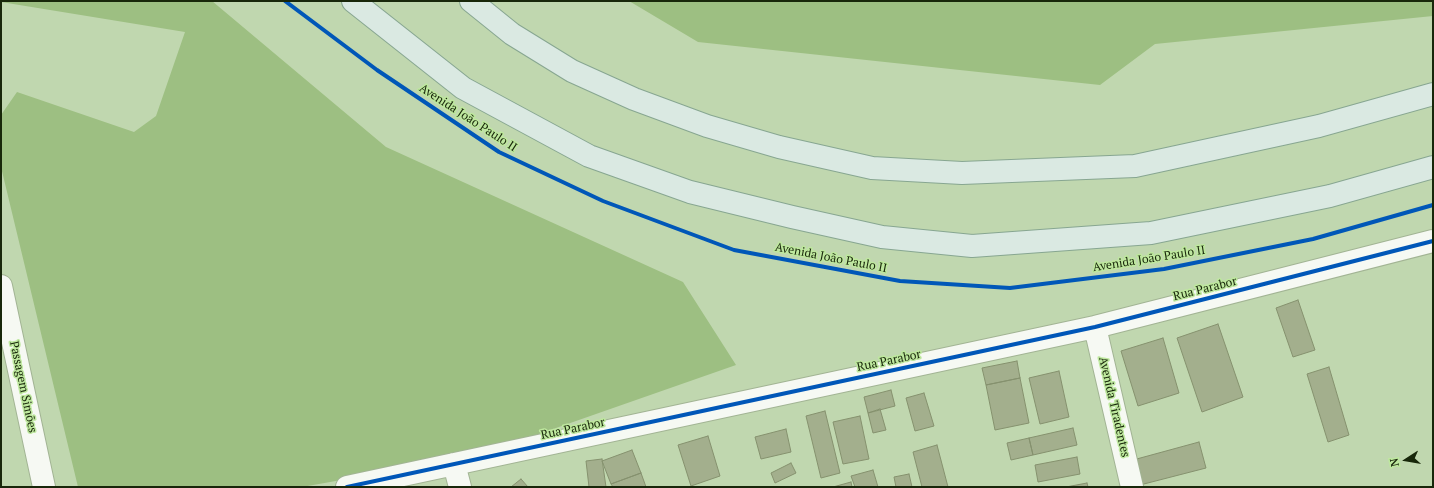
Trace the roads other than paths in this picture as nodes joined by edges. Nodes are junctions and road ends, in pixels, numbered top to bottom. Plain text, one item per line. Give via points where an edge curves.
1 (353, 1) edge
2 (471, 1) edge
3 (1433, 94) edge
4 (1433, 167) edge
5 (1433, 241) edge
6 (1, 286) edge
7 (1095, 328) junction
8 (454, 464) junction
9 (44, 487) edge
10 (347, 487) edge
11 (460, 487) edge
12 (1132, 487) edge

1 - 4 main road, Avenida João Paulo II via 463,88 589,156 690,192 792,218 882,237 972,246 1151,233 1330,196
2 - 3 main road via 512,34 572,71 634,99 707,126 779,147 872,168 962,173 1135,166 1319,126
5 - 7 street, Rua Parabor
6 - 9 street, Passagem Simões
7 - 8 street, Rua Parabor
7 - 12 street, Avenida Tiradentes
8 - 10 street, Rua Parabor
8 - 11 street

